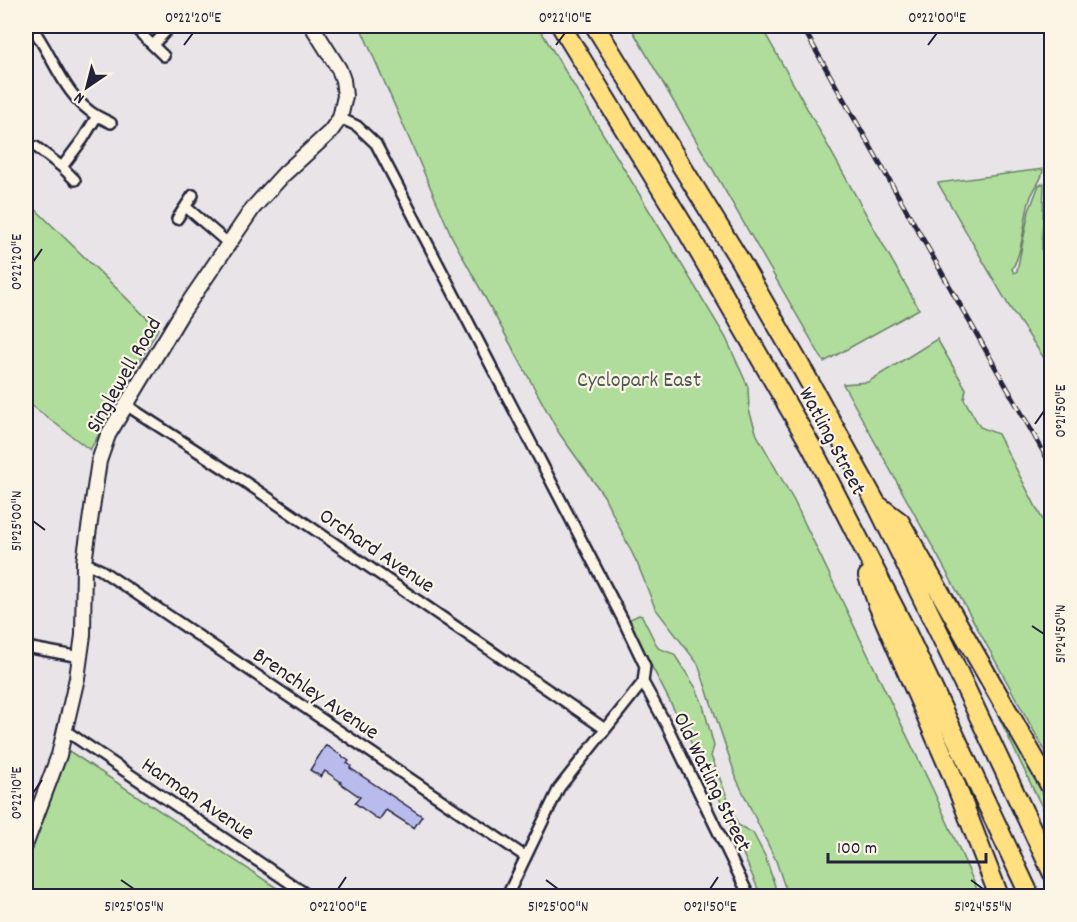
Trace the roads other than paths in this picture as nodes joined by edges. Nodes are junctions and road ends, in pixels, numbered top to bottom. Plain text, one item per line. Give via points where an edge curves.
1 (32, 26) edge
2 (171, 26) edge
3 (312, 26) edge
4 (561, 26) edge
5 (595, 26) edge
6 (139, 32) dead end
7 (153, 45) junction
8 (164, 56) dead end
9 (97, 116) junction
10 (339, 118) junction
11 (111, 123) dead end
12 (36, 147) dead end
13 (62, 167) junction
14 (75, 180) dead end
15 (193, 195) dead end
16 (186, 207) junction
17 (177, 219) dead end
18 (229, 244) junction
19 (126, 405) junction
20 (876, 503) junction
21 (846, 512) junction
22 (84, 562) junction
23 (26, 647) edge
24 (80, 657) junction
25 (643, 682) junction
26 (605, 729) junction
27 (66, 731) junction
28 (1052, 789) edge
29 (26, 843) edge
30 (526, 857) junction
31 (1052, 872) edge
32 (309, 897) edge
33 (507, 897) edge
34 (749, 897) edge
35 (999, 897) edge
36 (1030, 897) edge

1 - 9 street via 77,99
2 - 7 street
3 - 10 street via 343,80 345,96
4 - 21 highway, Watling Street via 742,324
5 - 20 highway, Watling Street via 739,259
6 - 7 street
7 - 8 street
9 - 11 street
9 - 13 street
10 - 18 street, Singlewell Road via 326,136 256,204
10 - 25 street via 357,126 376,144 623,620 645,666
12 - 13 street
13 - 14 street
15 - 16 street
16 - 17 street
16 - 18 street
18 - 19 street, Singlewell Road
19 - 22 street, Singlewell Road via 108,435 99,461
19 - 26 street, Orchard Avenue
20 - 28 highway via 900,522
20 - 31 highway, Watling Street
21 - 35 highway via 878,605 952,775
21 - 36 highway, Watling Street
22 - 24 street, Singlewell Road
22 - 30 street, Brenchley Avenue
23 - 24 street
24 - 27 street, Singlewell Road
25 - 26 street
25 - 34 street, Old Watling Street
26 - 30 street via 559,788
27 - 29 street, Singlewell Road
27 - 32 street, Harman Avenue
30 - 33 street

